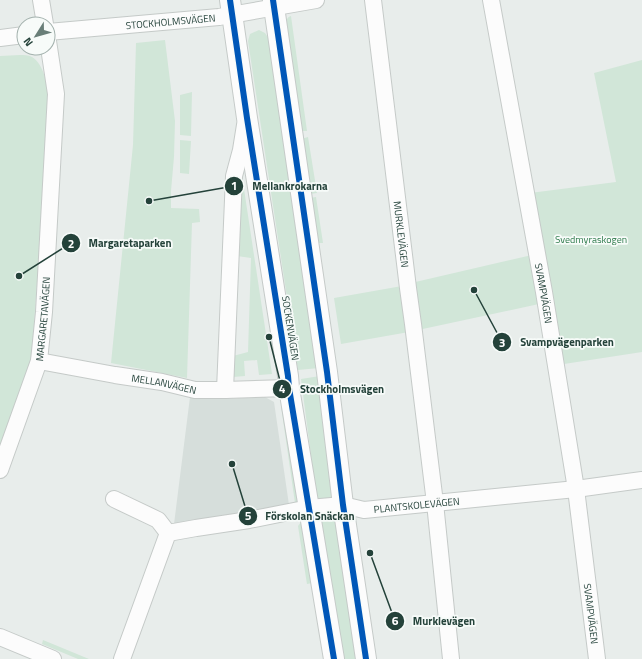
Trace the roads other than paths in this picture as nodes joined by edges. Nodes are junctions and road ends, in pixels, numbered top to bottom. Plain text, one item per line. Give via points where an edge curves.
1 (41, 0) edge
2 (316, 0) edge
3 (373, 0) edge
4 (491, 0) edge
5 (274, 3) edge
6 (231, 7) edge
7 (44, 16) edge
8 (56, 31) edge
9 (16, 36) edge
10 (0, 38) edge
11 (50, 56) edge
12 (247, 118) junction
13 (40, 361) junction
14 (289, 388) junction
15 (225, 390) junction
16 (0, 470) edge
17 (642, 480) edge
18 (576, 489) junction
19 (114, 499) dead end
20 (435, 503) junction
21 (343, 505) junction
22 (309, 508) junction
23 (168, 533) junction
24 (0, 637) edge
25 (54, 659) edge
26 (122, 659) edge
27 (334, 659) edge
28 (366, 659) edge
29 (451, 659) edge
30 (597, 659) edge

1 - 7 street
2 - 5 street, STOCKHOLMSVÄGEN
3 - 20 street, MURKLEVÄGEN
4 - 18 street, SVAMPVÄGEN via 544,292
5 - 6 street, STOCKHOLMSVÄGEN
5 - 21 street via 327,372
6 - 8 street, STOCKHOLMSVÄGEN via 212,17
6 - 12 street, SOCKENVÄGEN
9 - 10 street
11 - 13 street, MARGARETAVÄGEN via 56,94
12 - 14 street, SOCKENVÄGEN
12 - 15 street, SOCKENVÄGEN via 234,176
13 - 15 street, MELLANVÄGEN via 195,390
13 - 16 street, MARGARETAVÄGEN
14 - 15 street, MELLANVÄGEN
14 - 22 street, SOCKENVÄGEN
17 - 18 street, PLANTSKOLEVÄGEN
18 - 20 street, PLANTSKOLEVÄGEN
18 - 30 street, SVAMPVÄGEN
19 - 23 street via 158,520
20 - 21 street, PLANTSKOLEVÄGEN via 364,510
20 - 29 street, MURKLEVÄGEN
21 - 22 street, PLANTSKOLEVÄGEN
21 - 28 street
22 - 23 street, PLANTSKOLEVÄGEN
22 - 27 street, SOCKENVÄGEN
23 - 26 street
24 - 25 street

